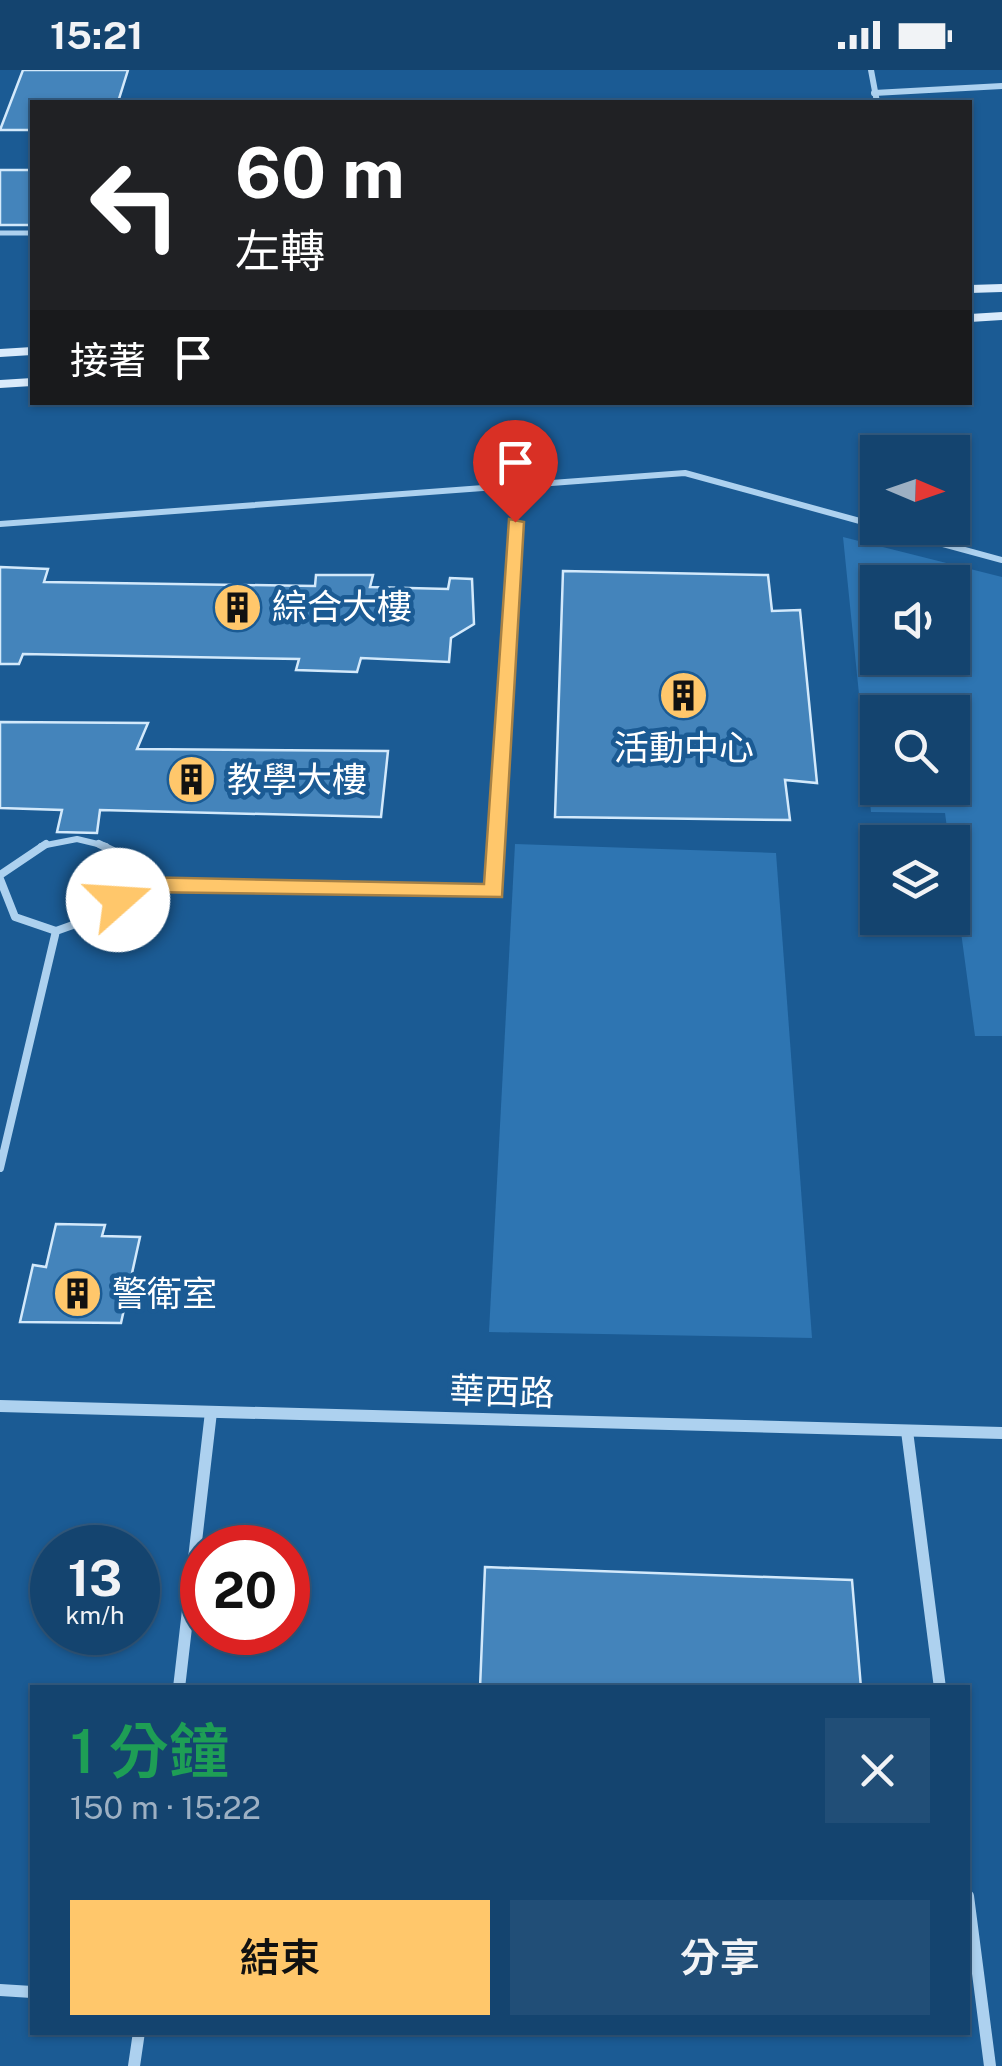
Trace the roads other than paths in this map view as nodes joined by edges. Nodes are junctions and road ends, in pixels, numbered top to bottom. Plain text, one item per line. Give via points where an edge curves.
1 (871, 70) edge
2 (1002, 86) edge
3 (874, 93) junction
4 (876, 100) edge
5 (0, 233) edge
6 (30, 233) edge
7 (1002, 288) edge
8 (972, 290) edge
9 (1002, 316) edge
10 (972, 318) edge
11 (30, 351) edge
12 (0, 353) edge
13 (30, 382) edge
14 (0, 384) edge
15 (517, 485) junction
16 (860, 521) edge
17 (0, 524) edge
18 (947, 545) edge
19 (1002, 560) edge
20 (0, 877) edge
21 (134, 884) junction
22 (56, 931) junction
23 (0, 1168) edge
24 (0, 1406) edge
25 (210, 1412) junction
26 (907, 1431) junction
27 (1002, 1433) edge
28 (179, 1685) edge
29 (940, 1685) edge
30 (970, 1911) edge
31 (0, 1990) edge
32 (30, 1992) edge
33 (139, 2035) edge
34 (134, 2066) edge
35 (990, 2066) edge

1 - 3 street
2 - 3 street
3 - 4 street
5 - 6 lane
7 - 8 street
9 - 10 street
11 - 12 street
13 - 14 street
15 - 16 lane via 685,473
15 - 17 lane
15 - 21 lane via 494,892
18 - 19 lane
20 - 21 lane via 25,853 55,838 99,840 130,859
20 - 22 lane via 15,917
21 - 22 lane via 101,915
22 - 23 lane
24 - 25 street, 華西路
25 - 26 street, 華西路
25 - 28 street
26 - 27 street, 華西路
26 - 29 street
30 - 35 street
31 - 32 street
33 - 34 street

